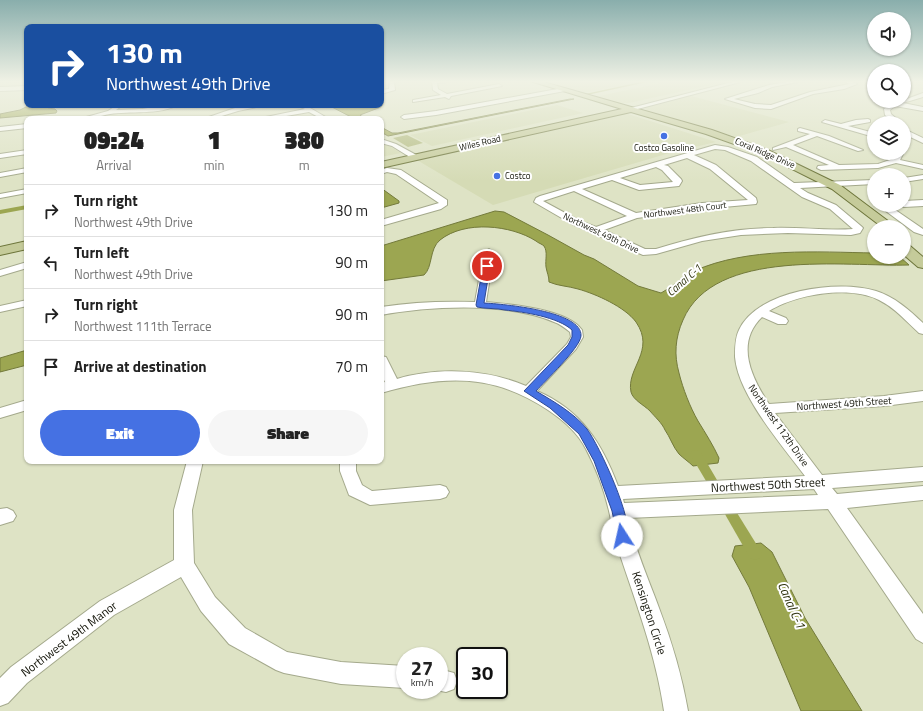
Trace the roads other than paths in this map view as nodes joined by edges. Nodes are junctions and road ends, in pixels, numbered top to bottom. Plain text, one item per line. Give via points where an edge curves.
1 (286, 114) edge
2 (423, 114) edge
3 (601, 114) edge
4 (640, 114) edge
5 (276, 116) edge
6 (404, 117) dead end
7 (867, 121) edge
8 (825, 122) dead end
9 (24, 127) edge
10 (842, 127) junction
11 (0, 129) edge
12 (24, 130) edge
13 (800, 130) dead end
14 (911, 130) edge
15 (867, 132) edge
16 (19, 134) dead end
17 (817, 134) junction
18 (911, 135) edge
19 (923, 136) edge
20 (923, 141) edge
21 (384, 142) edge
22 (787, 145) junction
23 (775, 149) dead end
24 (860, 150) dead end
25 (24, 152) edge
26 (687, 155) junction
27 (0, 156) edge
28 (413, 156) junction
29 (894, 160) edge
30 (905, 160) edge
31 (384, 161) edge
32 (384, 164) edge
33 (656, 164) junction
34 (923, 166) edge
35 (821, 168) dead end
36 (839, 168) junction
37 (24, 171) edge
38 (384, 171) edge
39 (0, 175) edge
40 (611, 177) junction
41 (923, 177) edge
42 (911, 179) edge
43 (923, 182) edge
44 (867, 183) edge
45 (911, 183) edge
46 (828, 186) junction
47 (867, 186) edge
48 (573, 188) junction
49 (793, 188) junction
50 (24, 192) edge
51 (0, 196) edge
52 (923, 203) edge
53 (911, 204) edge
54 (893, 212) edge
55 (635, 216) junction
56 (869, 220) edge
57 (879, 220) edge
58 (384, 222) edge
59 (596, 230) junction
60 (923, 232) edge
61 (24, 240) edge
62 (911, 244) edge
63 (0, 245) edge
64 (24, 246) edge
65 (0, 251) edge
66 (489, 252) dead end
67 (923, 253) edge
68 (911, 254) edge
69 (923, 264) edge
70 (24, 266) edge
71 (0, 273) edge
72 (24, 304) edge
73 (480, 305) junction
74 (0, 309) edge
75 (384, 311) edge
76 (761, 312) junction
77 (782, 321) dead end
78 (923, 330) edge
79 (384, 373) edge
80 (387, 386) edge
81 (529, 391) junction
82 (923, 396) edge
83 (24, 406) edge
84 (765, 409) junction
85 (0, 413) edge
86 (194, 464) edge
87 (348, 464) edge
88 (923, 474) edge
89 (819, 482) junction
90 (440, 492) dead end
91 (612, 493) junction
92 (923, 493) edge
93 (833, 502) junction
94 (618, 511) junction
95 (184, 565) junction
96 (923, 632) edge
97 (396, 676) edge
98 (0, 695) edge
99 (676, 711) edge

1 - 5 street
2 - 6 street
3 - 28 main road, Wiles Road
4 - 46 main road, Coral Ridge Drive via 735,144
7 - 10 street
8 - 10 street
9 - 11 street
10 - 15 street
12 - 16 street
13 - 17 street
14 - 19 street
17 - 22 street
17 - 24 street
18 - 20 street
21 - 28 street
22 - 23 street
22 - 36 street
25 - 27 street
26 - 33 street, Northwest 49th Drive
26 - 49 street, Northwest 49th Drive via 720,147 754,159
26 - 55 street, Northwest 48th Court via 713,167 752,202
28 - 31 main road, Wiles Road
28 - 32 main road, Wiles Road
29 - 36 street via 878,166
30 - 34 street
33 - 40 street, Northwest 49th Drive
33 - 40 street via 665,168 678,181 676,184 639,188
35 - 36 street
37 - 39 street
38 - 58 street via 398,172 444,202 438,207
40 - 48 street, Northwest 49th Drive
41 - 42 street
43 - 45 street
44 - 46 street
46 - 47 street
46 - 49 street
46 - 56 main road, Coral Ridge Drive
46 - 57 main road, Coral Ridge Drive
48 - 55 street
48 - 59 street, Northwest 49th Drive via 538,202 574,222
49 - 59 street, Northwest 49th Drive via 833,207 858,228 857,230 725,234 650,254
50 - 51 street
52 - 53 street
54 - 60 street
55 - 59 street, Northwest 48th Court
61 - 63 main road
62 - 67 main road
64 - 65 main road
66 - 73 street
68 - 69 main road
70 - 71 street
72 - 74 street
73 - 75 street via 421,305
73 - 81 street via 506,307 559,318 576,330 572,346
76 - 77 street
76 - 78 street, Northwest 112th Drive via 782,300 807,294 858,290 892,302
76 - 84 street, Northwest 112th Drive via 748,324 742,339 742,360 749,383
79 - 80 street
80 - 81 street, Kensington Circle via 433,376 471,376
81 - 91 street, Kensington Circle via 554,406 583,432 600,460
82 - 84 street, Northwest 49th Street
83 - 85 street
84 - 89 street, Northwest 112th Drive
86 - 95 street via 183,510
87 - 90 street via 355,490 370,498
88 - 89 street, Northwest 50th Street
89 - 91 street, Northwest 50th Street
89 - 93 street, Northwest 112th Drive
91 - 94 street, Kensington Circle
92 - 93 street, Northwest 50th Street
93 - 94 street, Northwest 50th Street
93 - 96 street, Northwest 112th Drive
94 - 99 street, Kensington Circle via 622,536 658,632
95 - 97 street via 208,604 237,636 284,662 341,673
95 - 98 street, Northwest 49th Manor via 106,608 19,675

